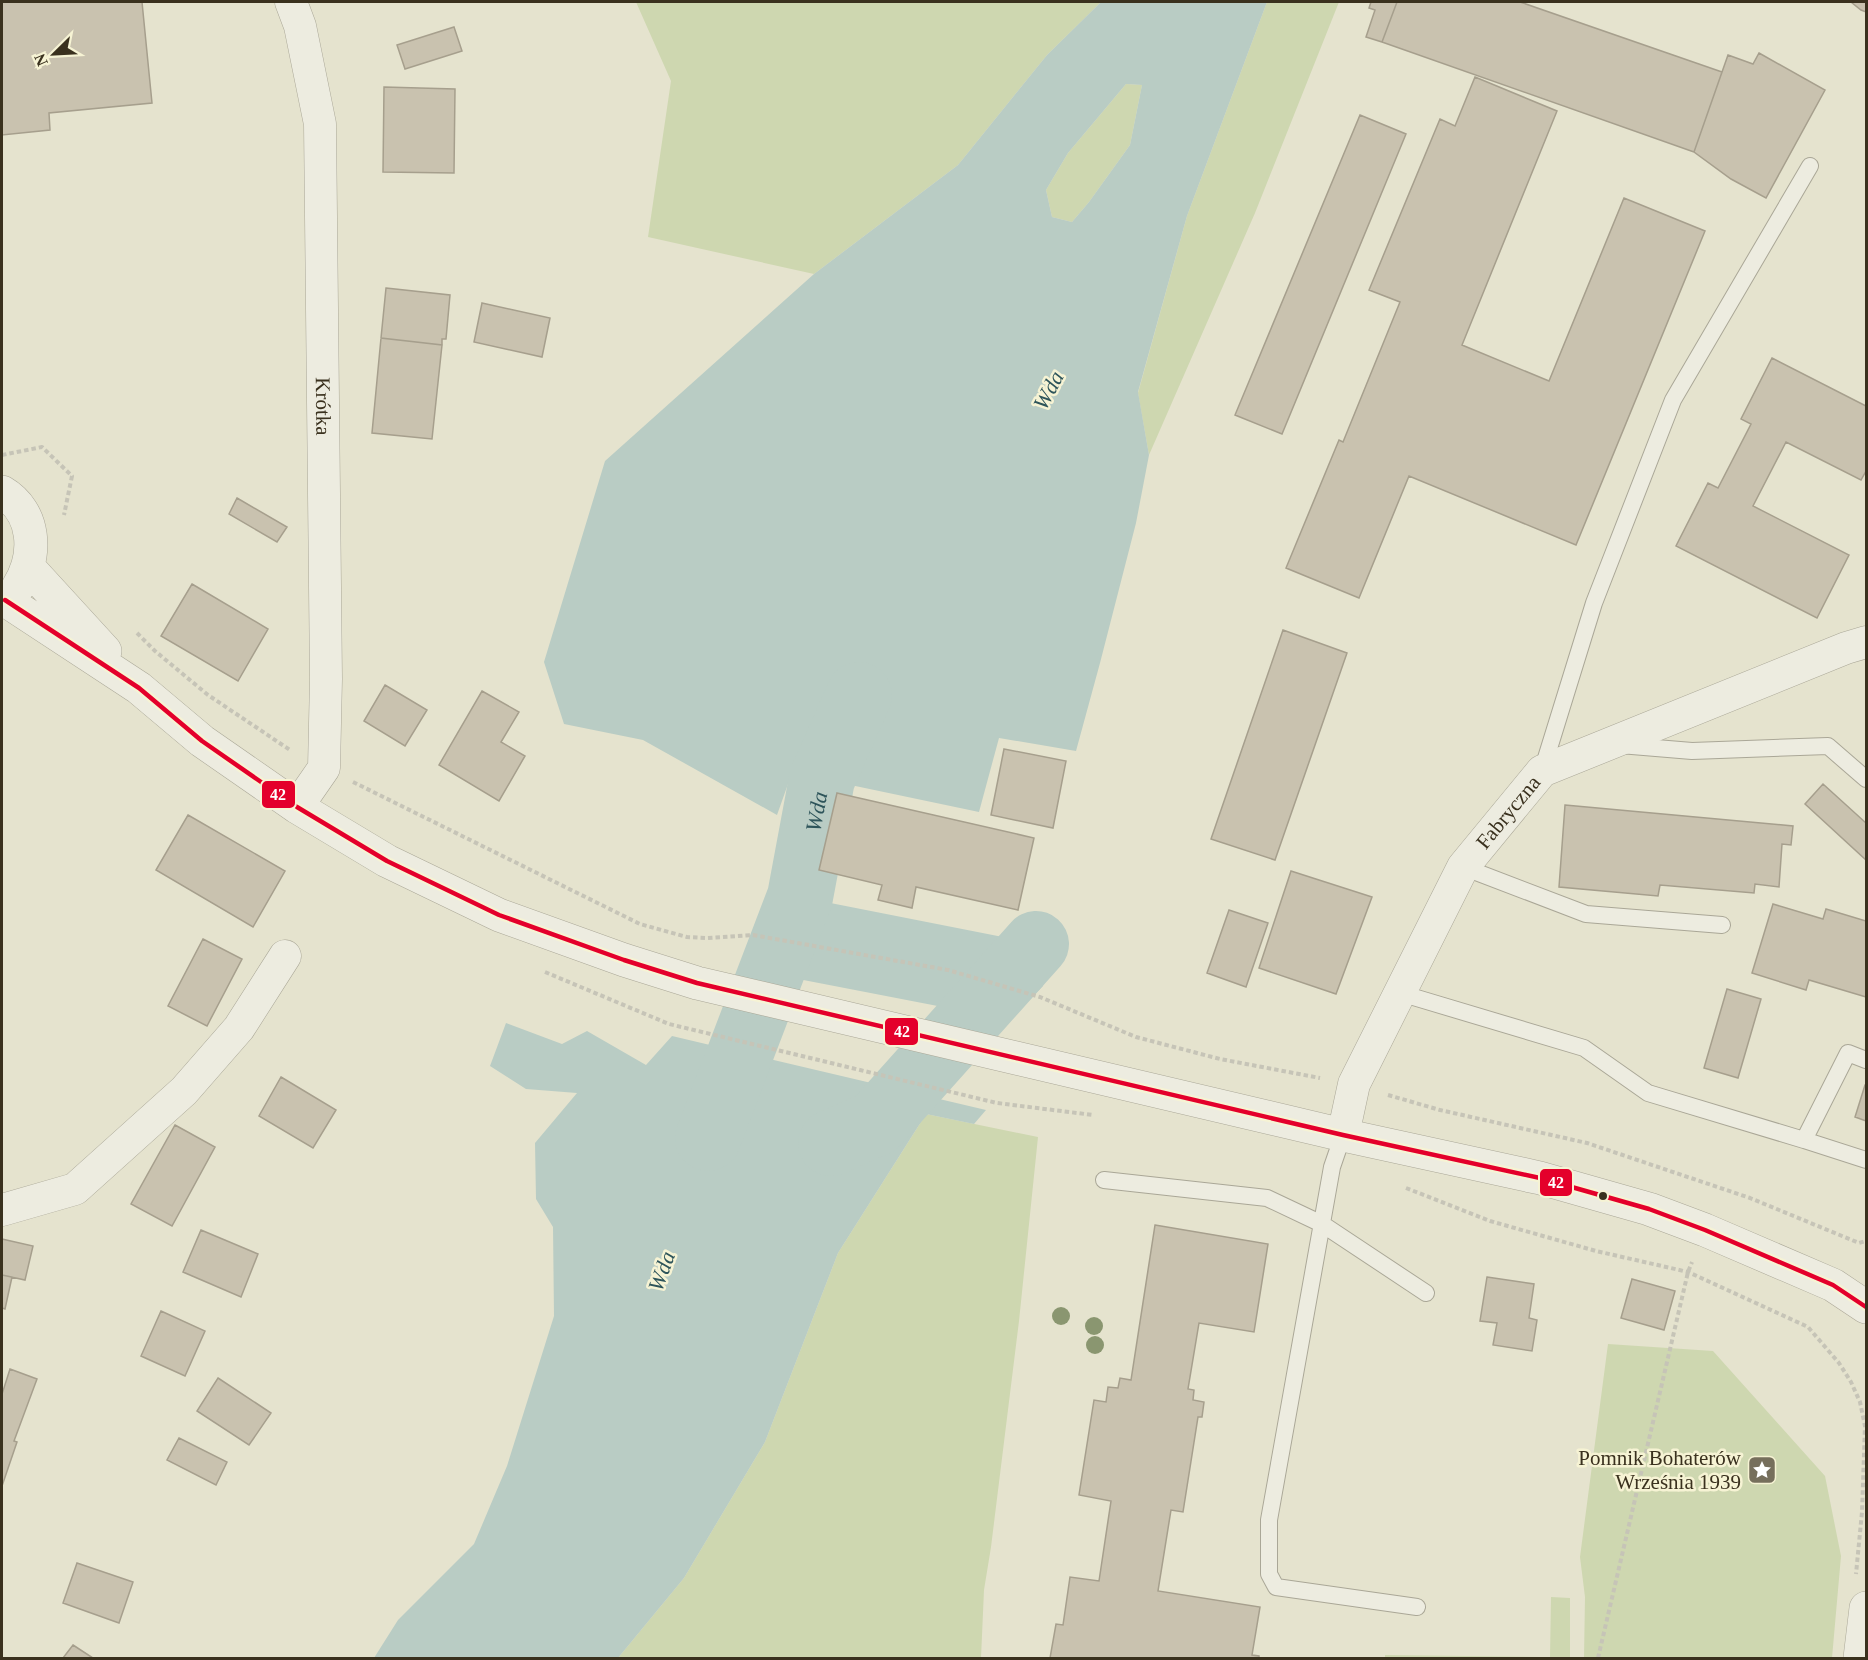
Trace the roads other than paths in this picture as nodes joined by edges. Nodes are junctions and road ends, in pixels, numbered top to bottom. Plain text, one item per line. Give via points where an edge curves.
1 (291, 2) edge
2 (1810, 166) dead end
3 (2, 492) edge
4 (28, 568) junction
5 (3, 601) edge
6 (1866, 642) edge
7 (139, 688) junction
8 (1608, 744) junction
9 (1542, 771) junction
10 (1866, 779) edge
11 (297, 807) junction
12 (1463, 867) junction
13 (1722, 925) dead end
14 (285, 956) dead end
15 (1400, 993) junction
16 (1866, 1060) edge
17 (1343, 1135) junction
18 (1804, 1140) junction
19 (1866, 1161) edge
20 (1104, 1180) dead end
21 (2, 1210) edge
22 (1322, 1224) junction
23 (1426, 1293) dead end
24 (1866, 1307) edge
25 (1861, 1595) edge
26 (1417, 1607) dead end
27 (1860, 1659) edge

1 - 11 street, Krótka via 300,26 320,124 326,656 324,768
2 - 9 lane via 1673,400 1594,603
3 - 4 street via 20,509 29,528 32,548
4 - 5 street via 19,586
4 - 7 street
5 - 7 street
6 - 8 street, Fabryczna
7 - 11 street via 202,741
8 - 9 street, Fabryczna
8 - 10 lane via 1692,751 1828,746
9 - 12 street, Fabryczna
11 - 17 street via 387,861 499,915 697,983
12 - 13 lane via 1586,914
12 - 15 street, Fabryczna
14 - 21 street via 239,1028 184,1091 75,1189
15 - 17 street, Fabryczna via 1354,1084
15 - 18 lane via 1584,1048 1648,1093
16 - 18 lane via 1848,1053
17 - 22 lane via 1332,1167
17 - 24 street via 1540,1178 1649,1209 1833,1285
18 - 19 lane
20 - 22 lane via 1267,1198
22 - 23 lane
22 - 26 lane via 1269,1520 1269,1574 1276,1587
25 - 27 street

